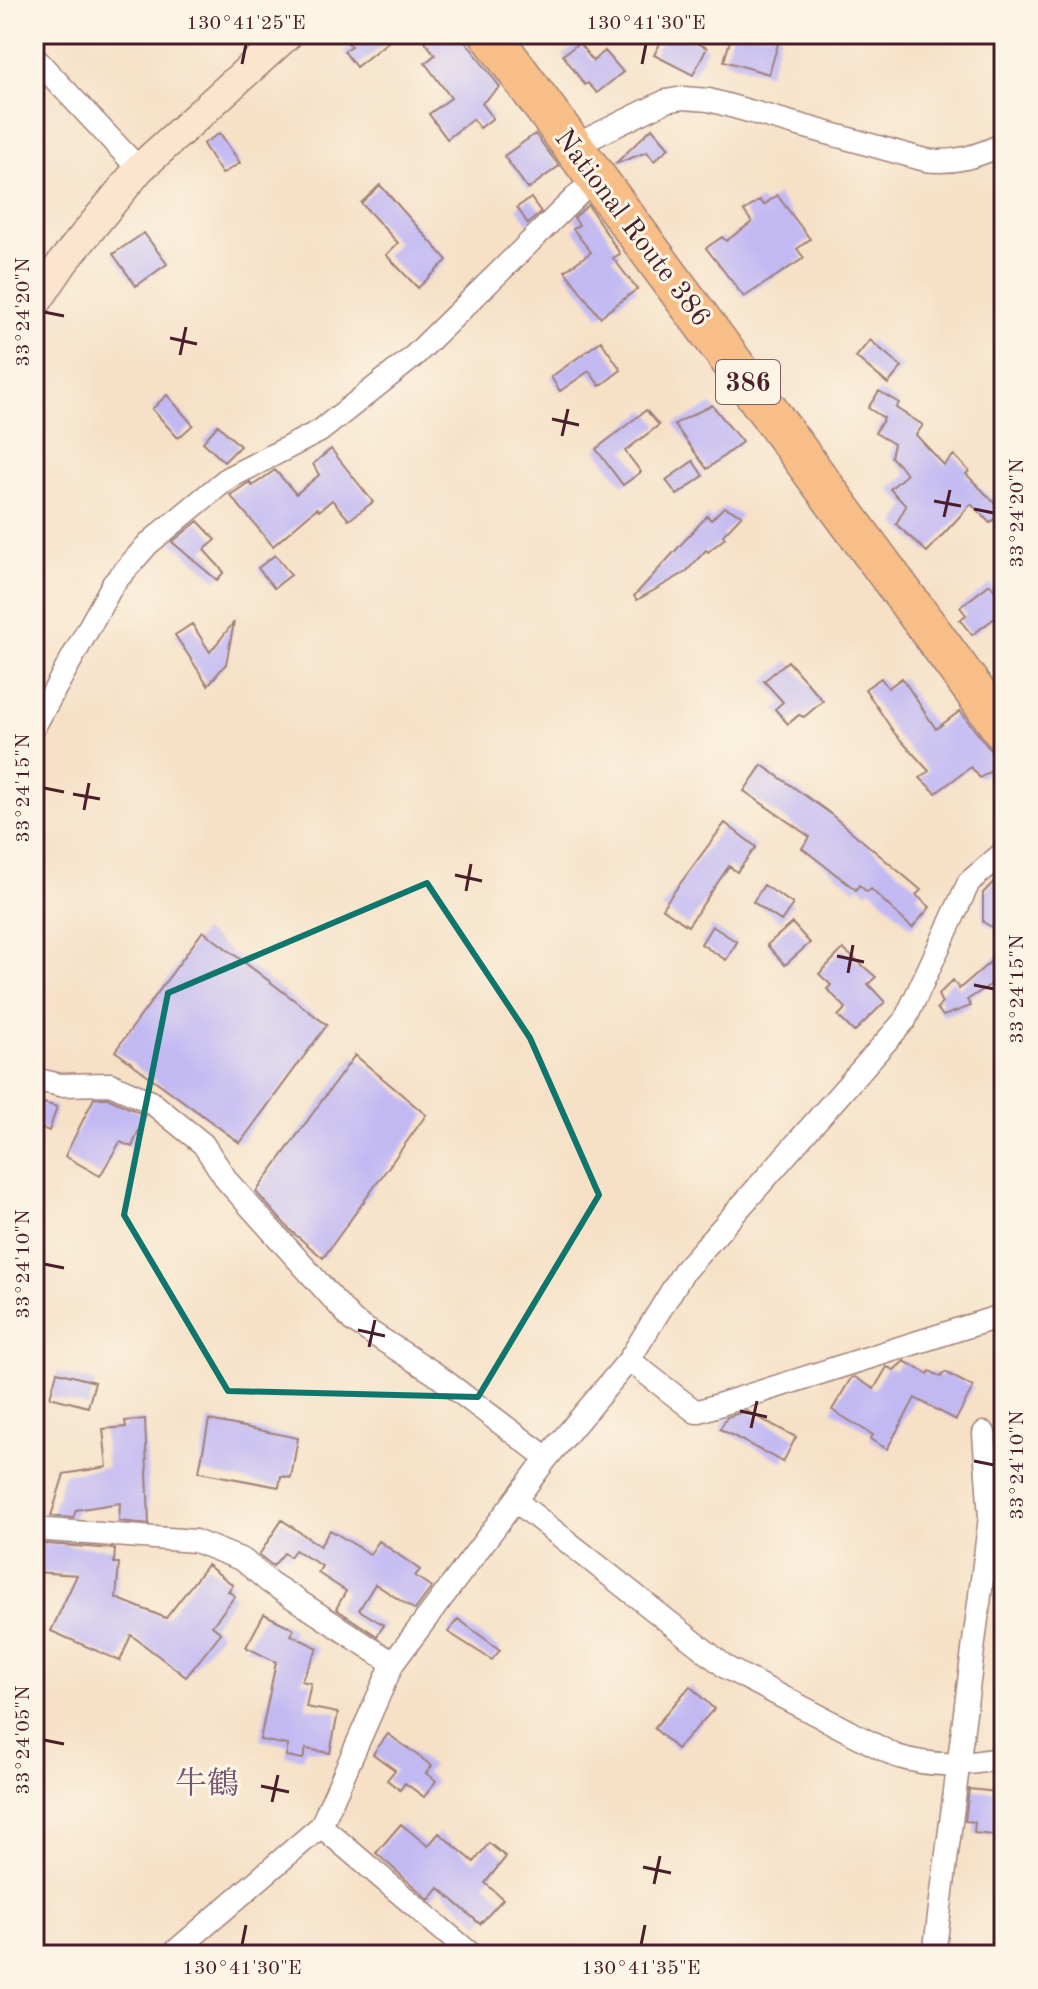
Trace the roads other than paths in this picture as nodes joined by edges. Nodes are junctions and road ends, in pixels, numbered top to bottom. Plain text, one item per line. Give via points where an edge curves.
1 (288, 34) edge
2 (490, 34) edge
3 (34, 57) edge
4 (1004, 144) edge
5 (586, 161) junction
6 (139, 169) junction
7 (34, 305) edge
8 (1002, 722) edge
9 (34, 727) edge
10 (1004, 852) edge
11 (34, 1079) edge
12 (1004, 1315) edge
13 (629, 1360) junction
14 (984, 1433) dead end
15 (547, 1458) junction
16 (516, 1501) junction
17 (34, 1529) edge
18 (393, 1663) junction
19 (1004, 1758) edge
20 (956, 1767) junction
21 (321, 1826) junction
22 (171, 1955) edge
23 (472, 1955) edge
24 (934, 1955) edge

1 - 6 street
2 - 5 highway, National Route 386 / 386
3 - 6 street
4 - 5 street via 948,163 925,160 709,100 683,98 666,101
5 - 8 highway, National Route 386 / 386
5 - 9 street via 412,358 320,431 228,478 148,544 113,584
6 - 7 street
10 - 13 street via 969,882 905,1020 684,1271
11 - 15 street via 60,1085 110,1084 151,1102 203,1144 228,1182 353,1321 434,1373
12 - 13 street via 696,1412
13 - 15 street
14 - 20 street via 990,1517
15 - 16 street
16 - 18 street
16 - 20 street via 727,1668 896,1756
17 - 18 street via 195,1541 243,1560
18 - 21 street
19 - 20 street
20 - 24 street
21 - 22 street
21 - 23 street

